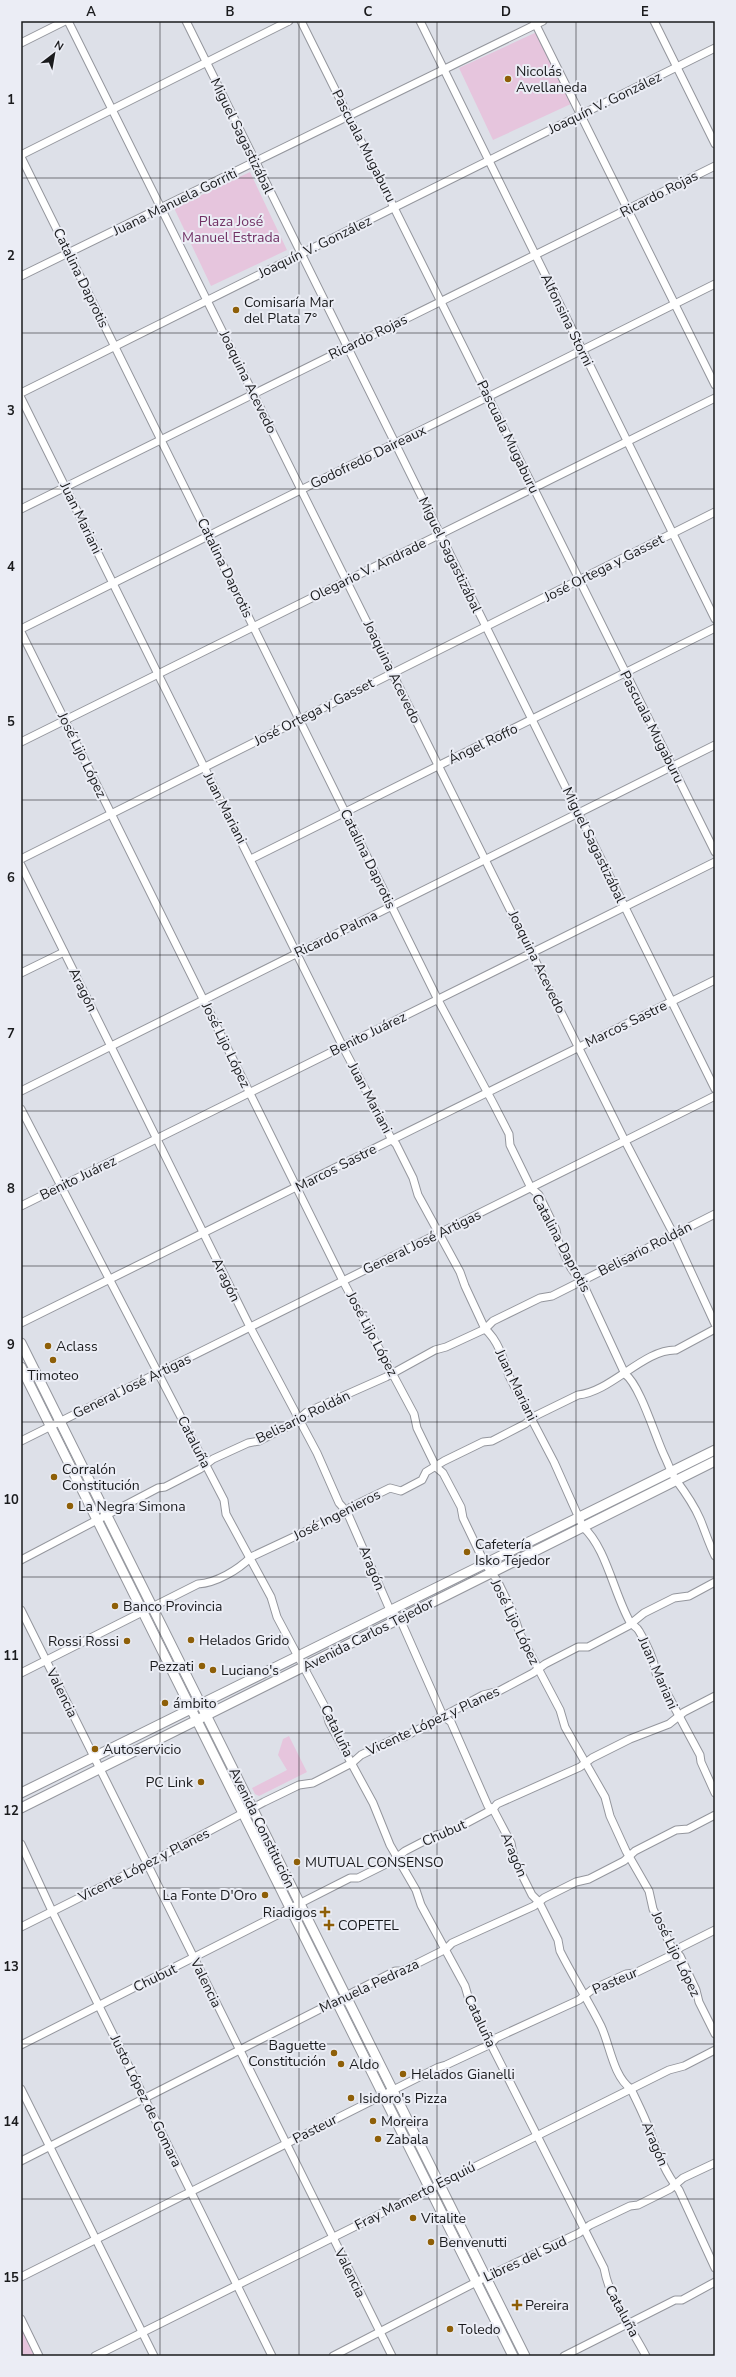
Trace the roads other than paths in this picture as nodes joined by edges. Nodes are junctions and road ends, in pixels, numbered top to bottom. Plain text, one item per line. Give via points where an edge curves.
1 (67, 21) edge
2 (186, 21) edge
3 (289, 21) edge
4 (301, 21) edge
5 (420, 21) edge
6 (543, 21) edge
7 (654, 21) edge
8 (534, 23) edge
9 (21, 43) edge
10 (715, 48) edge
11 (206, 63) junction
12 (677, 67) junction
13 (444, 70) junction
14 (112, 110) junction
15 (581, 115) junction
16 (348, 117) junction
17 (715, 144) edge
18 (21, 156) edge
19 (488, 161) junction
20 (256, 162) junction
21 (715, 166) edge
22 (161, 208) junction
23 (394, 208) junction
24 (628, 210) junction
25 (69, 254) junction
26 (301, 255) junction
27 (535, 255) junction
28 (21, 276) edge
29 (715, 284) edge
30 (207, 299) junction
31 (440, 301) junction
32 (675, 304) junction
33 (114, 346) junction
34 (347, 347) junction
35 (582, 350) junction
36 (715, 384) edge
37 (21, 393) edge
38 (254, 394) junction
39 (488, 397) junction
40 (21, 398) edge
41 (715, 398) edge
42 (161, 440) junction
43 (628, 442) junction
44 (395, 443) junction
45 (65, 487) junction
46 (534, 488) junction
47 (301, 490) junction
48 (21, 509) edge
49 (715, 512) edge
50 (673, 533) junction
51 (440, 534) junction
52 (208, 536) junction
53 (579, 580) junction
54 (347, 581) junction
55 (113, 584) junction
56 (715, 619) edge
57 (254, 627) junction
58 (486, 627) junction
59 (715, 628) edge
60 (21, 629) edge
61 (21, 632) edge
62 (393, 673) junction
63 (626, 673) junction
64 (158, 674) junction
65 (532, 719) junction
66 (65, 720) junction
67 (300, 720) junction
68 (21, 742) edge
69 (715, 745) edge
70 (439, 766) junction
71 (204, 767) junction
72 (672, 767) junction
73 (345, 812) junction
74 (578, 813) junction
75 (111, 814) junction
76 (715, 852) edge
77 (21, 859) edge
78 (251, 859) junction
79 (485, 860) junction
80 (715, 862) edge
81 (21, 865) edge
82 (392, 906) junction
83 (625, 907) junction
84 (64, 952) junction
85 (532, 953) junction
86 (297, 954) junction
87 (21, 973) edge
88 (715, 980) edge
89 (204, 1000) junction
90 (438, 1000) junction
91 (672, 1002) junction
92 (111, 1046) junction
93 (343, 1047) junction
94 (579, 1048) junction
95 (715, 1089) edge
96 (21, 1091) edge
97 (486, 1092) junction
98 (250, 1093) junction
99 (715, 1096) edge
100 (21, 1109) edge
101 (158, 1139) junction
102 (392, 1140) junction
103 (625, 1141) junction
104 (61, 1187) junction
105 (297, 1187) junction
106 (531, 1188) junction
107 (21, 1206) edge
108 (715, 1214) edge
109 (204, 1233) junction
110 (440, 1233) junction
111 (674, 1235) junction
112 (110, 1279) junction
113 (343, 1281) junction
114 (581, 1281) junction
115 (21, 1323) edge
116 (715, 1324) edge
117 (250, 1328) junction
118 (485, 1328) junction
119 (715, 1329) edge
120 (21, 1343) edge
121 (21, 1367) edge
122 (159, 1373) junction
123 (391, 1374) junction
124 (625, 1374) junction
125 (299, 1420) junction
126 (530, 1420) junction
127 (60, 1422) junction
128 (51, 1427) junction
129 (21, 1442) edge
130 (715, 1450) edge
131 (715, 1461) edge
132 (206, 1465) junction
133 (436, 1467) junction
134 (672, 1471) junction
135 (676, 1480) junction
136 (347, 1512) junction
137 (106, 1514) junction
138 (578, 1518) junction
139 (96, 1519) junction
140 (582, 1527) junction
141 (715, 1556) edge
142 (251, 1557) junction
143 (21, 1560) edge
144 (485, 1564) junction
145 (491, 1574) junction
146 (715, 1582) edge
147 (152, 1607) junction
148 (21, 1610) edge
149 (390, 1610) junction
150 (143, 1612) junction
151 (400, 1619) junction
152 (631, 1624) junction
153 (297, 1656) junction
154 (46, 1661) junction
155 (304, 1667) junction
156 (537, 1670) junction
157 (21, 1674) edge
158 (715, 1696) edge
159 (200, 1704) junction
160 (191, 1709) junction
161 (206, 1716) junction
162 (443, 1716) junction
163 (679, 1718) junction
164 (196, 1721) junction
165 (94, 1757) junction
166 (352, 1763) junction
167 (584, 1764) junction
168 (100, 1769) junction
169 (21, 1793) edge
170 (715, 1793) edge
171 (21, 1808) edge
172 (493, 1809) junction
173 (253, 1810) junction
174 (243, 1814) junction
175 (715, 1815) edge
176 (21, 1844) edge
177 (398, 1856) junction
178 (630, 1856) junction
179 (147, 1864) junction
180 (539, 1902) junction
181 (300, 1904) junction
182 (290, 1909) junction
183 (52, 1911) junction
184 (21, 1927) edge
185 (715, 1930) edge
186 (446, 1949) junction
187 (675, 1951) junction
188 (194, 1959) junction
189 (585, 1994) junction
190 (346, 1996) junction
191 (336, 2001) junction
192 (99, 2006) junction
193 (715, 2034) edge
194 (491, 2044) junction
195 (21, 2045) edge
196 (240, 2050) junction
197 (715, 2050) edge
198 (21, 2089) edge
199 (631, 2089) junction
200 (392, 2090) junction
201 (383, 2095) junction
202 (145, 2099) junction
203 (537, 2136) junction
204 (286, 2144) junction
205 (50, 2147) junction
206 (21, 2161) edge
207 (715, 2162) edge
208 (439, 2184) junction
209 (675, 2185) junction
210 (430, 2189) junction
211 (191, 2192) junction
212 (584, 2231) junction
213 (333, 2238) junction
214 (96, 2239) junction
215 (715, 2268) edge
216 (21, 2277) edge
217 (486, 2277) junction
218 (476, 2282) junction
219 (715, 2282) edge
220 (237, 2285) junction
221 (21, 2319) edge
222 (628, 2324) junction
223 (380, 2332) junction
224 (142, 2333) junction
225 (39, 2356) edge
226 (95, 2356) edge
227 (154, 2356) edge
228 (272, 2356) edge
229 (333, 2356) edge
230 (392, 2356) edge
231 (513, 2356) edge
232 (525, 2356) edge
233 (564, 2356) edge
234 (646, 2356) edge

1 - 9 street
1 - 14 street, Joaquina Acevedo
2 - 11 street, Miguel Sagastizábal
3 - 11 street
4 - 16 street, Pascuala Mugaburu
5 - 13 street, Alfonsina Storni
6 - 8 street, Juana Manuela Gorriti
7 - 12 street
8 - 13 street, Juana Manuela Gorriti
8 - 15 street
10 - 12 street, Joaquín V. González
11 - 14 street
11 - 20 street, Miguel Sagastizábal
12 - 15 street, Joaquín V. González
12 - 17 street
13 - 16 street, Juana Manuela Gorriti
13 - 19 street, Alfonsina Storni
14 - 18 street
14 - 22 street, Joaquina Acevedo
15 - 19 street, Joaquín V. González
15 - 24 street
16 - 20 street, Juana Manuela Gorriti
16 - 23 street, Pascuala Mugaburu
18 - 25 street, Catalina Daprotis
19 - 23 street, Joaquín V. González
19 - 27 street, Alfonsina Storni
20 - 22 street, Juana Manuela Gorriti
20 - 26 street, Miguel Sagastizábal
21 - 24 street, Ricardo Rojas
22 - 25 street, Juana Manuela Gorriti
22 - 30 street, Joaquina Acevedo
23 - 26 street, Joaquín V. González
23 - 31 street, Pascuala Mugaburu
24 - 27 street, Ricardo Rojas
24 - 32 street
25 - 28 street, Juana Manuela Gorriti
25 - 33 street, Catalina Daprotis
26 - 30 street, Joaquín V. González
26 - 34 street, Miguel Sagastizábal
27 - 31 street, Ricardo Rojas
27 - 35 street, Alfonsina Storni
29 - 32 street, Godofredo Daireaux
30 - 33 street, Joaquín V. González
30 - 38 street, Joaquina Acevedo
31 - 34 street, Ricardo Rojas
31 - 39 street, Pascuala Mugaburu
32 - 35 street, Godofredo Daireaux
32 - 36 street
33 - 37 street, Joaquín V. González
33 - 42 street, Catalina Daprotis
34 - 38 street, Ricardo Rojas
34 - 44 street, Miguel Sagastizábal
35 - 39 street, Godofredo Daireaux
35 - 43 street, Alfonsina Storni
38 - 42 street, Ricardo Rojas
38 - 47 street, Joaquina Acevedo
39 - 44 street, Godofredo Daireaux
39 - 46 street, Pascuala Mugaburu
40 - 45 street, Juan Mariani
41 - 43 street, Olegario V. Andrade
42 - 45 street, Ricardo Rojas
42 - 52 street, Catalina Daprotis
43 - 46 street, Olegario V. Andrade
43 - 50 street, Alfonsina Storni
44 - 47 street, Godofredo Daireaux
44 - 51 street, Miguel Sagastizábal
45 - 48 street, Ricardo Rojas
45 - 55 street, Juan Mariani
46 - 51 street, Olegario V. Andrade
46 - 53 street, Pascuala Mugaburu
47 - 52 street, Godofredo Daireaux
47 - 54 street, Joaquina Acevedo
49 - 50 street, José Ortega y Gasset
50 - 53 street, José Ortega y Gasset
50 - 56 street, Alfonsina Storni
51 - 54 street, Olegario V. Andrade
51 - 58 street, Miguel Sagastizábal
52 - 55 street, Godofredo Daireaux
52 - 57 street, Catalina Daprotis
53 - 58 street, José Ortega y Gasset
53 - 63 street, Pascuala Mugaburu
54 - 57 street, Olegario V. Andrade
54 - 62 street, Joaquina Acevedo
55 - 60 street, Godofredo Daireaux
55 - 64 street, Juan Mariani
57 - 64 street, Olegario V. Andrade
57 - 67 street, Catalina Daprotis
58 - 62 street, José Ortega y Gasset
58 - 65 street, Miguel Sagastizábal
59 - 63 street, Ángel Roffo
61 - 66 street, José Lijo López
62 - 67 street, José Ortega y Gasset
62 - 70 street, Joaquina Acevedo
63 - 65 street, Ángel Roffo
63 - 72 street, Pascuala Mugaburu
64 - 66 street, Olegario V. Andrade
64 - 71 street, Juan Mariani
65 - 70 street, Ángel Roffo
65 - 74 street, Miguel Sagastizábal
66 - 68 street, Olegario V. Andrade
66 - 75 street, José Lijo López
67 - 71 street, José Ortega y Gasset
67 - 73 street, Catalina Daprotis
69 - 72 street, Ricardo Palma
70 - 73 street, Ángel Roffo
70 - 79 street, Joaquina Acevedo
71 - 75 street, José Ortega y Gasset
71 - 78 street, Juan Mariani
72 - 74 street, Ricardo Palma
72 - 76 street, Pascuala Mugaburu
73 - 78 street, Ángel Roffo
73 - 82 street, Catalina Daprotis
74 - 79 street, Ricardo Palma
74 - 83 street, Miguel Sagastizábal
75 - 77 street, José Ortega y Gasset
75 - 89 street, José Lijo López
78 - 86 street, Juan Mariani
79 - 82 street, Ricardo Palma
79 - 85 street, Joaquina Acevedo
80 - 83 street, Benito Juárez
81 - 84 street, Aragón
82 - 86 street, Ricardo Palma
82 - 90 street, Catalina Daprotis
83 - 85 street, Benito Juárez
83 - 91 street, Miguel Sagastizábal
84 - 87 street
84 - 92 street, Aragón
85 - 90 street, Benito Juárez
85 - 94 street, Joaquina Acevedo
86 - 89 street, Ricardo Palma
86 - 93 street, Juan Mariani
88 - 91 street, Marcos Sastre
89 - 92 street, Ricardo Palma
89 - 98 street, José Lijo López
90 - 93 street, Benito Juárez
90 - 97 street, Catalina Daprotis
91 - 94 street, Marcos Sastre
91 - 95 street, Miguel Sagastizábal
92 - 96 street, Ricardo Palma
92 - 101 street, Aragón
93 - 98 street, Benito Juárez
93 - 102 street, Juan Mariani
94 - 97 street, Marcos Sastre
94 - 103 street, Joaquina Acevedo
97 - 102 street, Marcos Sastre
97 - 106 street, Catalina Daprotis via 509,1134 510,1145
98 - 101 street, Benito Juárez
98 - 105 street, José Lijo López
99 - 103 street, General José Artigas
100 - 104 street, Cataluña
101 - 104 street, Benito Juárez
101 - 109 street, Aragón
102 - 105 street, Marcos Sastre
102 - 110 street, Juan Mariani via 413,1178 430,1219
103 - 106 street, General José Artigas
103 - 111 street, Joaquina Acevedo
104 - 107 street, Benito Juárez
104 - 112 street, Cataluña
105 - 109 street, Marcos Sastre
105 - 113 street, José Lijo López
106 - 110 street, General José Artigas
106 - 114 street, Catalina Daprotis via 539,1194 571,1268
108 - 111 street, Belisario Roldán
109 - 112 street, Marcos Sastre
109 - 117 street, Aragón
110 - 113 street, General José Artigas
110 - 118 street, Juan Mariani
111 - 114 street, Belisario Roldán
111 - 116 street, Joaquina Acevedo
112 - 115 street, Marcos Sastre
112 - 122 street, Cataluña
113 - 117 street, General José Artigas
113 - 123 street, José Lijo López
114 - 118 street, Belisario Roldán via 493,1321
114 - 124 street, Catalina Daprotis
117 - 122 street, General José Artigas
117 - 125 street, Aragón
118 - 123 street, Belisario Roldán via 446,1348 435,1350
118 - 126 street, Juan Mariani via 491,1334
119 - 124 street, José Ingenieros via 676,1350 669,1350 631,1367
120 - 127 main road, Avenida Constitución
121 - 128 main road, Avenida Constitución
122 - 127 street, General José Artigas
122 - 132 street, Cataluña
123 - 125 street, Belisario Roldán via 307,1412
123 - 133 street, José Lijo López via 414,1414 417,1428
124 - 126 street, José Ingenieros
124 - 134 street, Catalina Daprotis via 630,1378 646,1409
125 - 132 street, Belisario Roldán via 259,1441 248,1443 213,1459
125 - 136 street, Aragón via 339,1503
126 - 133 street, José Ingenieros
126 - 138 street, Juan Mariani via 537,1428 554,1462
127 - 128 street, General José Artigas
127 - 137 main road, Avenida Constitución
128 - 129 street, General José Artigas
128 - 139 main road, Avenida Constitución
130 - 134 main road, Avenida Carlos Tejedor
131 - 135 main road, Avenida Carlos Tejedor
132 - 137 street, Belisario Roldán via 166,1487 158,1488
132 - 142 street, Cataluña via 224,1500 243,1547
133 - 136 street, José Ingenieros via 426,1472 422,1480 401,1491 390,1488 351,1507
133 - 144 street, José Lijo López via 443,1473 454,1493
134 - 135 street, Catalina Daprotis
134 - 138 main road, Avenida Carlos Tejedor
135 - 140 main road, Avenida Carlos Tejedor
135 - 141 street, Catalina Daprotis via 683,1486 701,1520
136 - 142 street, José Ingenieros
136 - 149 street, Aragón
137 - 139 street, Belisario Roldán
137 - 147 main road, Avenida Constitución
138 - 140 street, Juan Mariani
138 - 144 main road, Avenida Carlos Tejedor
139 - 143 street, Belisario Roldán
139 - 150 main road, Avenida Constitución
140 - 145 main road, Avenida Carlos Tejedor
140 - 152 street, Juan Mariani via 591,1534
142 - 147 street, José Ingenieros via 244,1564 209,1583 198,1584
142 - 153 street, Cataluña
144 - 145 street, José Lijo López
144 - 149 main road, Avenida Carlos Tejedor
145 - 151 main road, Avenida Carlos Tejedor
145 - 156 street, José Lijo López via 497,1580 513,1613
146 - 152 street, Vicente López y Planes via 689,1596 674,1598 644,1613
147 - 150 street, José Ingenieros
147 - 159 main road, Avenida Constitución
148 - 154 street, Valencia
149 - 151 street, Aragón
149 - 153 main road, Avenida Carlos Tejedor
150 - 154 street, José Ingenieros
150 - 160 main road, Avenida Constitución
151 - 155 main road, Avenida Carlos Tejedor
151 - 162 street, Aragón
152 - 156 street, Vicente López y Planes via 588,1647 578,1647
152 - 163 street, Juan Mariani via 638,1629
153 - 155 street, Cataluña
153 - 159 main road, Avenida Carlos Tejedor
154 - 157 street, José Ingenieros
154 - 165 street, Valencia
155 - 161 main road, Avenida Carlos Tejedor
155 - 166 street, Cataluña
156 - 162 street, Vicente López y Planes via 499,1691 483,1695
156 - 167 street, José Lijo López via 544,1676
158 - 163 street, Chubut via 684,1712
159 - 160 main road, Avenida Carlos Tejedor
159 - 161 main road, Avenida Constitución
160 - 164 main road, Avenida Constitución
160 - 165 main road, Avenida Carlos Tejedor
161 - 164 main road, Avenida Carlos Tejedor
161 - 173 main road, Avenida Constitución
162 - 166 street, Vicente López y Planes via 404,1737 396,1738 361,1755
162 - 172 street, Aragón via 450,1722 485,1800
163 - 167 street, Chubut via 630,1739
163 - 170 street, Juan Mariani via 700,1755
164 - 168 main road, Avenida Carlos Tejedor
164 - 174 main road, Avenida Constitución
165 - 168 street, Valencia
165 - 169 main road, Avenida Carlos Tejedor
166 - 173 street, Vicente López y Planes via 313,1783 299,1785
166 - 177 street, Cataluña via 390,1845
167 - 172 street, Chubut via 497,1804
167 - 178 street, José Lijo López via 591,1770 605,1797 610,1816
168 - 171 main road, Avenida Carlos Tejedor
168 - 179 street, Valencia
172 - 177 street, Chubut
172 - 180 street, Aragón via 511,1844 514,1859 532,1895
173 - 174 street, Vicente López y Planes
173 - 181 main road, Avenida Constitución
174 - 179 street, Vicente López y Planes
174 - 182 main road, Avenida Constitución
175 - 178 street, Manuela Pedraza via 688,1829 676,1830
176 - 183 street, Justo López de Gomara
177 - 181 street, Chubut via 358,1878 350,1878
177 - 186 street, Cataluña via 424,1911
178 - 180 street, Manuela Pedraza via 589,1879 576,1882
178 - 187 street, José Lijo López via 649,1891 653,1908
179 - 183 street, Vicente López y Planes
179 - 188 street, Valencia
180 - 186 street, Manuela Pedraza via 452,1943
180 - 189 street, Aragón via 558,1940 560,1951
181 - 182 street, Chubut
181 - 190 main road, Avenida Constitución
182 - 188 street, Chubut
182 - 191 main road, Avenida Constitución
183 - 184 street, Vicente López y Planes
183 - 192 street, Justo López de Gomara
185 - 187 street, Pasteur
186 - 190 street, Manuela Pedraza
186 - 194 street, Cataluña
187 - 189 street, Pasteur via 635,1973 626,1974
187 - 193 street, José Lijo López
188 - 192 street, Chubut
188 - 196 street, Valencia
189 - 194 street, Pasteur via 578,2000 496,2038
189 - 199 street, Aragón via 625,2085
190 - 191 street, Manuela Pedraza
190 - 200 main road, Avenida Constitución
191 - 196 street, Manuela Pedraza
191 - 201 main road, Avenida Constitución
192 - 195 street, Chubut
192 - 202 street, Justo López de Gomara
194 - 200 street, Pasteur
194 - 203 street, Cataluña
196 - 202 street, Manuela Pedraza
196 - 204 street, Valencia
197 - 199 street, Fray Mamerto Esquiú
198 - 205 street
199 - 203 street, Fray Mamerto Esquiú
199 - 209 street, Aragón via 653,2144 670,2180
200 - 201 street, Pasteur
200 - 208 main road, Avenida Constitución
201 - 204 street, Pasteur
201 - 210 main road, Avenida Constitución
202 - 205 street, Manuela Pedraza
202 - 211 street, Justo López de Gomara
203 - 208 street, Fray Mamerto Esquiú
203 - 212 street, Cataluña
204 - 211 street, Pasteur
204 - 213 street, Valencia
205 - 206 street, Manuela Pedraza
205 - 214 street
207 - 209 street, Libres del Sud via 683,2178
208 - 210 street, Fray Mamerto Esquiú
208 - 217 main road, Avenida Constitución
209 - 212 street, Libres del Sud
209 - 215 street, Aragón
210 - 213 street, Fray Mamerto Esquiú
210 - 218 main road, Avenida Constitución
211 - 214 street, Pasteur
211 - 220 street, Justo López de Gomara
212 - 217 street, Libres del Sud
212 - 222 street, Cataluña via 604,2268 606,2281
213 - 220 street, Fray Mamerto Esquiú
213 - 223 street, Valencia
214 - 216 street, Pasteur
214 - 224 street
217 - 218 street, Libres del Sud
217 - 232 main road, Avenida Constitución
218 - 223 street, Libres del Sud
218 - 231 main road, Avenida Constitución
219 - 222 street
220 - 224 street, Fray Mamerto Esquiú
220 - 228 street, Justo López de Gomara
221 - 225 street
222 - 233 street
222 - 234 street, Cataluña
223 - 229 street, Libres del Sud
223 - 230 street, Valencia
224 - 226 street, Fray Mamerto Esquiú
224 - 227 street

